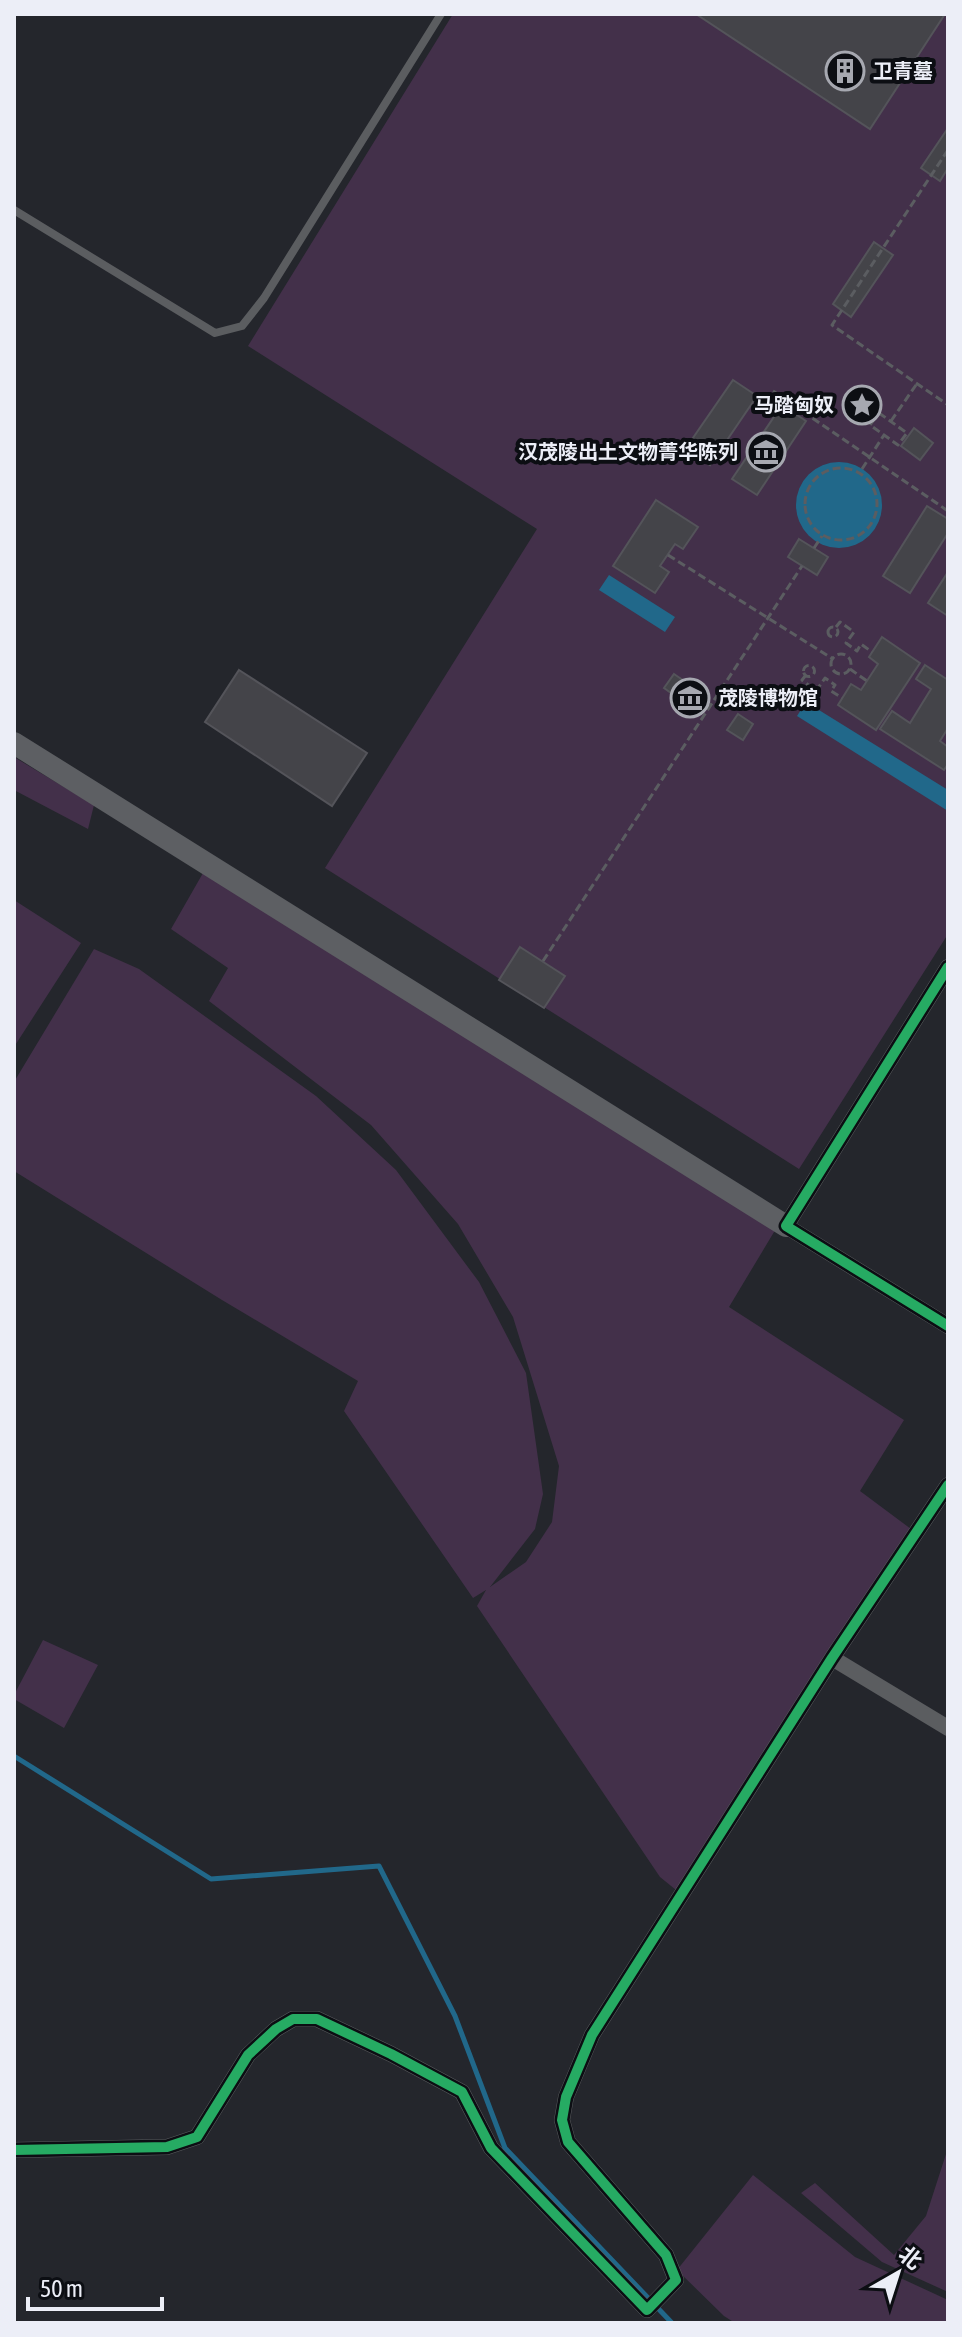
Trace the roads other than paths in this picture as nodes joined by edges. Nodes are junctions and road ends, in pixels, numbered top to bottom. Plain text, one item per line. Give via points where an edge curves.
1 (441, 14) edge
2 (14, 210) edge
3 (14, 743) edge
4 (948, 967) edge
5 (786, 1226) junction
6 (948, 1326) edge
7 (948, 1485) edge
8 (832, 1658) junction
9 (948, 1728) edge
10 (14, 2150) edge

1 - 2 lane via 273,285 242,326 215,333
3 - 5 main road
4 - 5 street
5 - 6 street
7 - 8 street
8 - 9 street
8 - 10 street via 592,2035 566,2097 562,2120 568,2142 666,2255 676,2280 647,2310 491,2148 462,2092 317,2019 293,2019 248,2055 197,2137 167,2147

